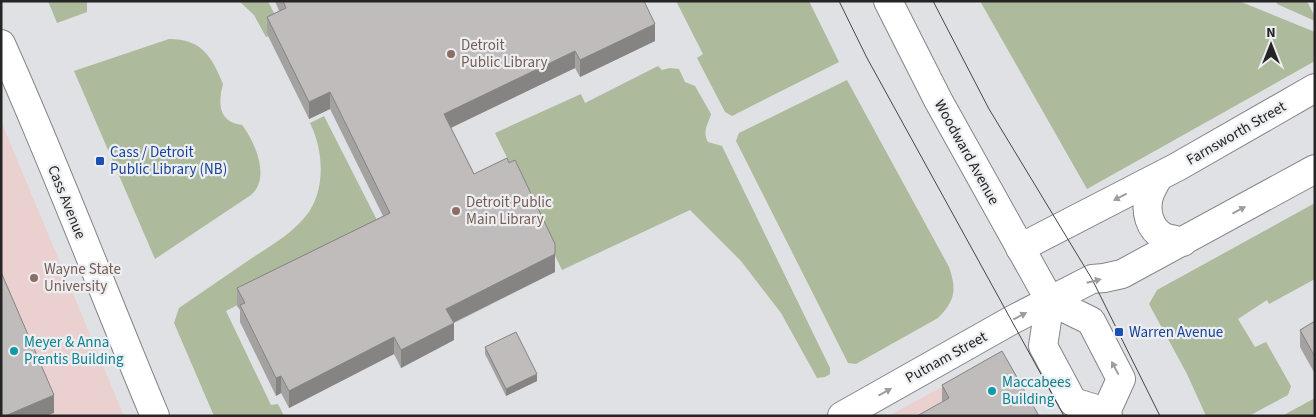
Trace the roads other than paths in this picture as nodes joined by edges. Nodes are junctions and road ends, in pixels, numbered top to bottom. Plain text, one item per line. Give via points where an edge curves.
1 (888, 1) edge
2 (1, 44) edge
3 (1315, 88) edge
4 (1315, 169) edge
5 (1158, 178) junction
6 (1182, 242) junction
7 (1020, 248) junction
8 (1050, 301) junction
9 (1107, 414) edge
10 (155, 416) edge
11 (842, 416) edge

1 - 7 street, Woodward Avenue via 938,100
2 - 10 street, Cass Avenue
3 - 5 street, Farnsworth Street
6 -> 4 street
5 - 6 street via 1149,195 1150,224 1166,238
5 -> 7 street, Farnsworth Street
8 -> 6 street via 1092,279 1122,274
7 - 8 street, Woodward Avenue
8 - 9 street via 1043,346 1073,402
9 -> 8 street via 1121,379 1091,321
11 -> 8 street, Putnam Street

